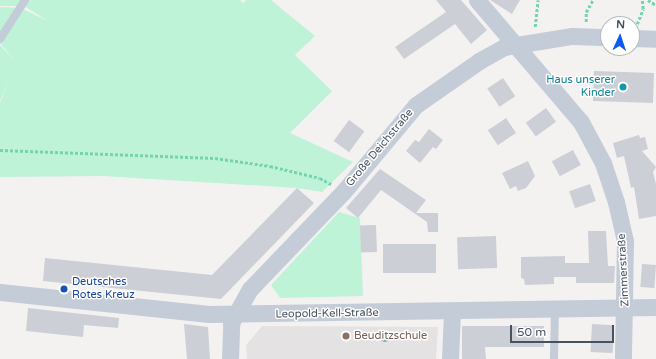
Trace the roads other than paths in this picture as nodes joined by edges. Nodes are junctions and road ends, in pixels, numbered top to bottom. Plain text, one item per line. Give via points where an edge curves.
1 (25, 0) edge
2 (477, 0) edge
3 (640, 35) edge
4 (600, 37) edge
5 (0, 39) edge
6 (656, 39) edge
7 (514, 46) junction
8 (0, 292) edge
9 (656, 307) edge
10 (626, 308) junction
11 (555, 309) junction
12 (452, 312) junction
13 (238, 313) junction
14 (230, 359) edge
15 (450, 359) edge
16 (554, 359) edge
17 (624, 359) edge

1 - 5 lane
2 - 7 street, Zimmerstraße
3 - 6 street
4 - 7 street, Große Deichstraße via 572,36
7 - 10 street, Zimmerstraße via 581,122 603,163 616,202 624,241
7 - 13 street, Große Deichstraße via 504,47 479,61 416,105 344,191 250,289
8 - 13 street, Leopold-Kell-Straße via 210,314
9 - 10 street, Leopold-Kell-Straße
10 - 11 street, Leopold-Kell-Straße
10 - 17 street, Zimmerstraße
11 - 12 street, Leopold-Kell-Straße
11 - 16 lane
12 - 13 street, Leopold-Kell-Straße
12 - 15 street
13 - 14 street, Große Deichstraße via 231,323

